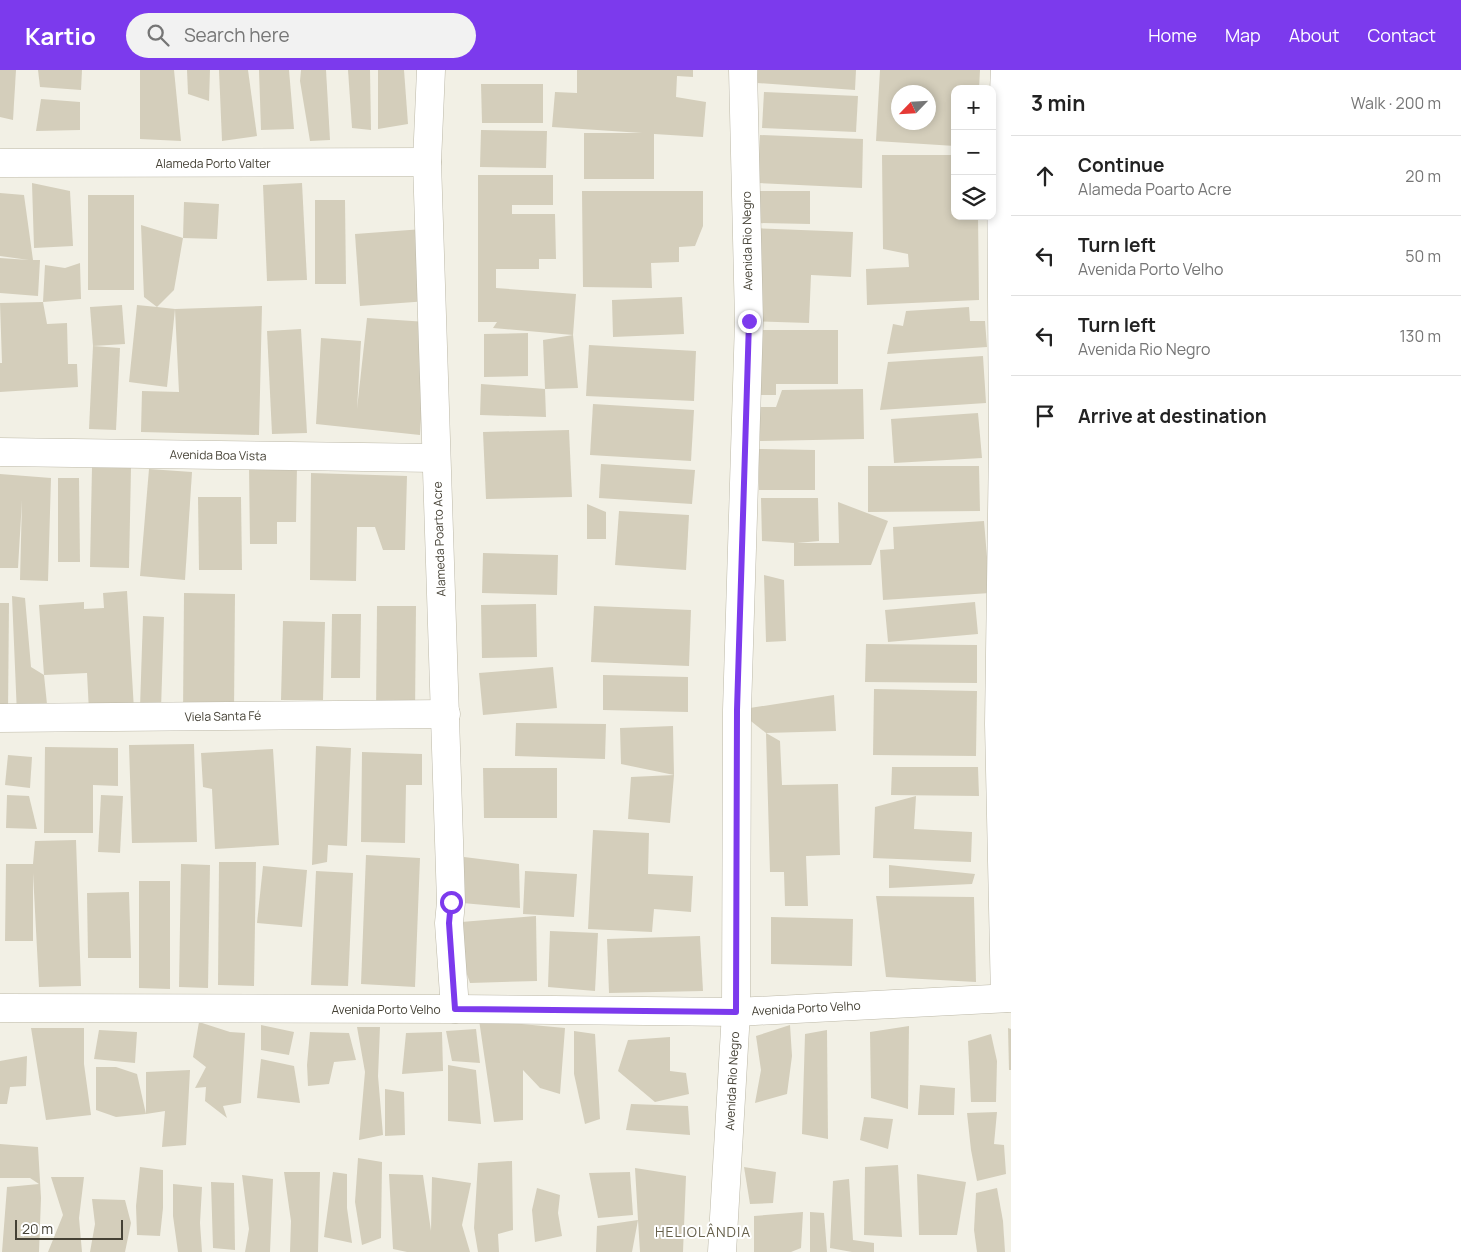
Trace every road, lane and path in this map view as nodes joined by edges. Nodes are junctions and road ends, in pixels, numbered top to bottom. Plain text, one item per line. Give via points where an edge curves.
1 (431, 70) edge
2 (743, 70) edge
3 (1005, 70) edge
4 (1006, 155) edge
5 (427, 162) junction
6 (0, 163) edge
7 (1007, 443) edge
8 (0, 452) edge
9 (436, 458) junction
10 (446, 714) junction
11 (0, 718) edge
12 (1005, 724) edge
13 (1008, 998) edge
14 (0, 1008) edge
15 (455, 1009) junction
16 (736, 1012) junction
17 (722, 1252) edge

1 - 5 street, Alameda Poarto Acre
2 - 16 street, Avenida Rio Negro via 749,321 737,710
3 - 4 street
4 - 7 street
5 - 6 street, Alameda Porto Valter
5 - 9 street, Alameda Poarto Acre
7 - 12 street
8 - 9 street, Avenida Boa Vista
9 - 10 street, Alameda Poarto Acre
10 - 11 street, Viela Santa Fé
10 - 15 street, Alameda Poarto Acre via 449,923
12 - 13 street
13 - 16 street, Avenida Porto Velho
14 - 15 street, Avenida Porto Velho
15 - 16 street, Avenida Porto Velho
16 - 17 street, Avenida Rio Negro

